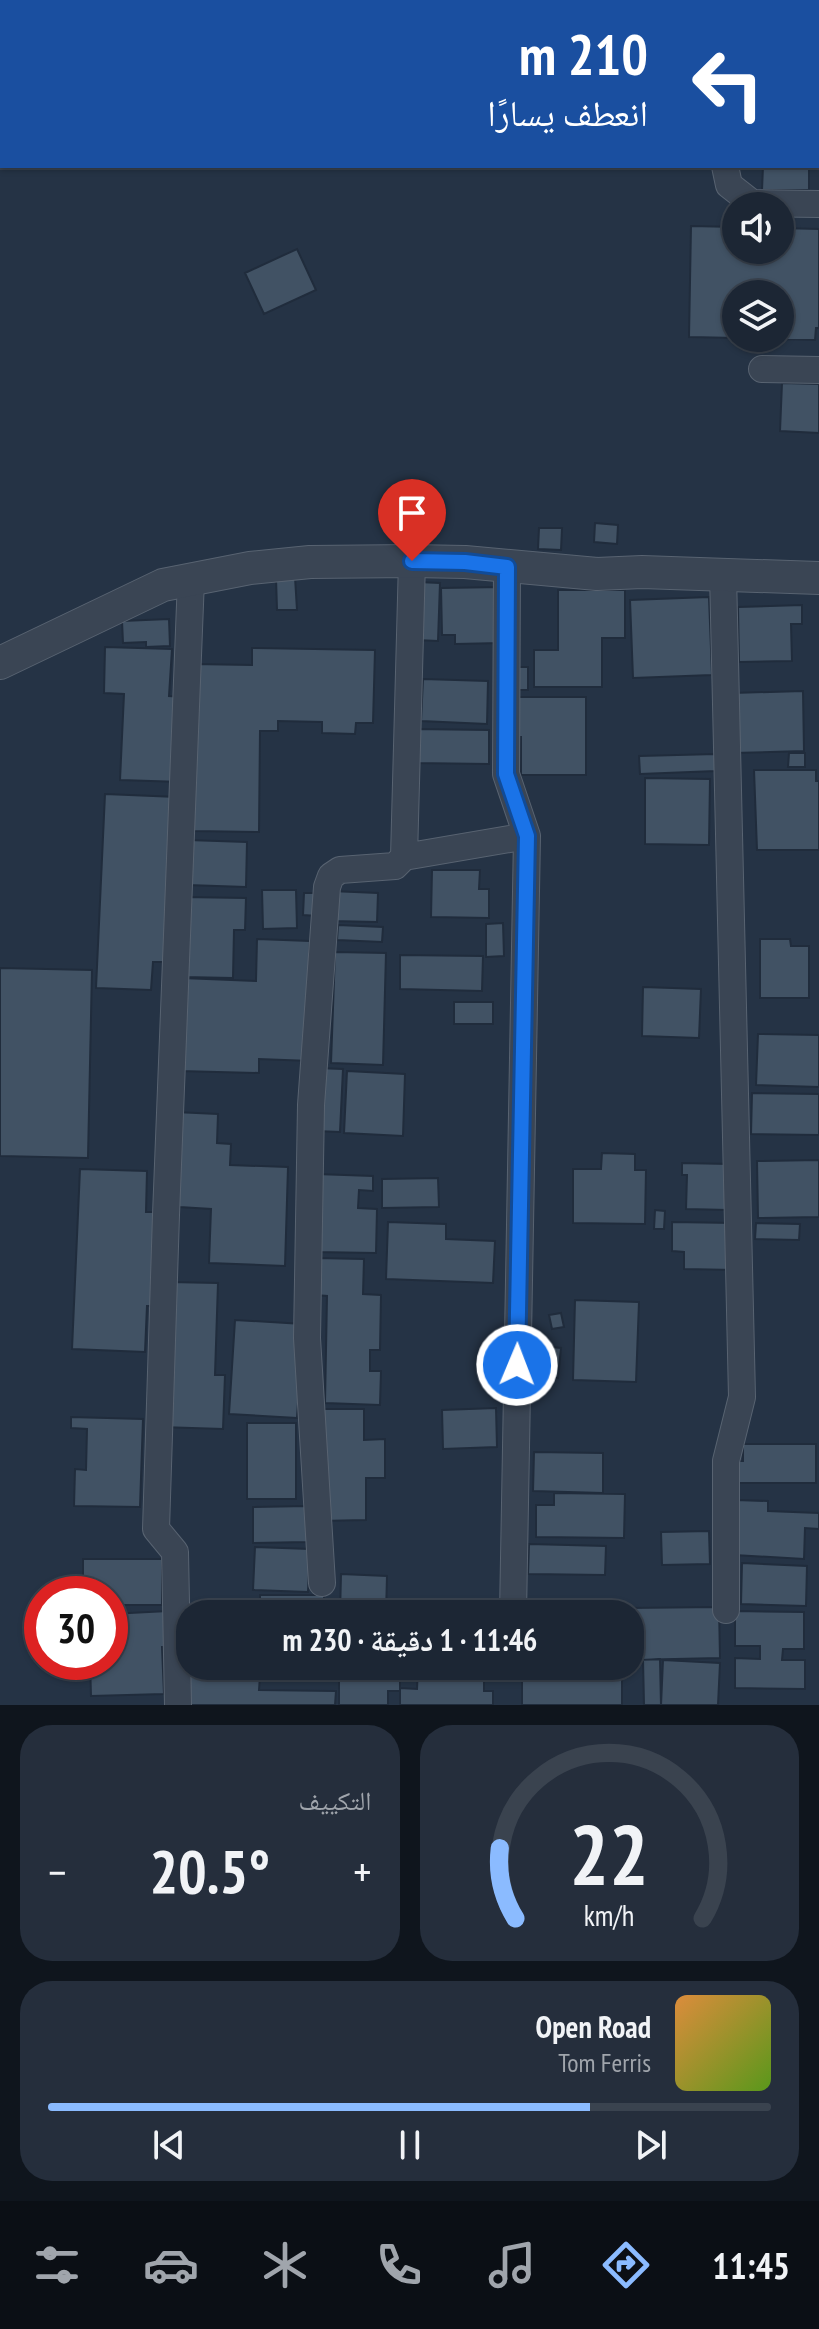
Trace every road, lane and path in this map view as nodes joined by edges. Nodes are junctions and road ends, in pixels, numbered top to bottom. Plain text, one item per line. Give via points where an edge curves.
1 (725, 168) edge
2 (819, 204) edge
3 (762, 369) dead end
4 (819, 370) edge
5 (412, 561) junction
6 (507, 567) junction
7 (723, 574) junction
8 (819, 578) edge
9 (191, 579) junction
10 (0, 663) edge
11 (527, 836) junction
12 (404, 857) junction
13 (322, 1583) dead end
14 (513, 1600) edge
15 (726, 1610) dead end
16 (178, 1705) edge

1 - 2 street via 729,185 752,203
3 - 4 street
5 - 6 street
5 - 9 street via 310,562
5 - 12 street
6 - 7 street via 597,574
6 - 11 street via 506,774
7 - 8 street
7 - 15 street via 742,1397 726,1461
9 - 10 street via 163,585
9 - 16 street via 156,1529 175,1552
11 - 12 street
11 - 14 street
12 - 13 street via 395,866 340,870 327,887 311,1105 307,1338

